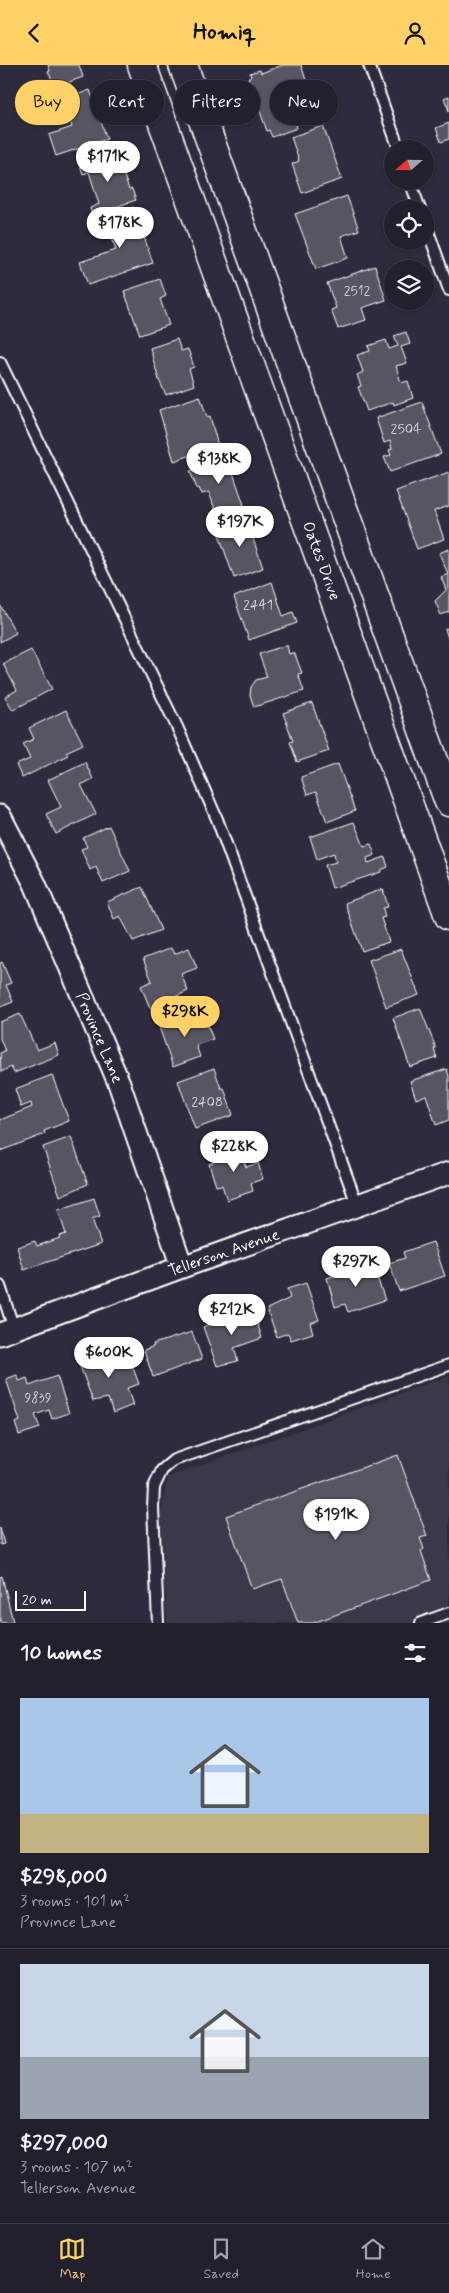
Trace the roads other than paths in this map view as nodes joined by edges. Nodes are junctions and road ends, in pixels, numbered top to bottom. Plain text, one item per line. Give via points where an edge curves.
1 (142, 65) edge
2 (183, 65) edge
3 (369, 65) edge
4 (396, 140) edge
5 (434, 248) edge
6 (449, 290) edge
7 (0, 362) edge
8 (449, 802) edge
9 (0, 816) edge
10 (449, 916) edge
11 (449, 1173) edge
12 (358, 1207) junction
13 (182, 1267) junction
14 (0, 1286) edge
15 (7, 1331) edge
16 (449, 1365) edge
17 (449, 1613) edge
18 (158, 1623) edge
19 (421, 1623) edge

1 - 10 main road, Oates Drive
2 - 8 main road
3 - 4 lane
5 - 6 lane
7 - 12 lane via 178,729 217,819
9 - 13 street, Province Lane via 35,884 119,1083
11 - 12 street, Tellerson Avenue
12 - 13 street, Tellerson Avenue
13 - 15 street, Tellerson Avenue
14 - 15 lane
16 - 18 lane via 174,1460 162,1470 154,1487 153,1507
17 - 19 lane

